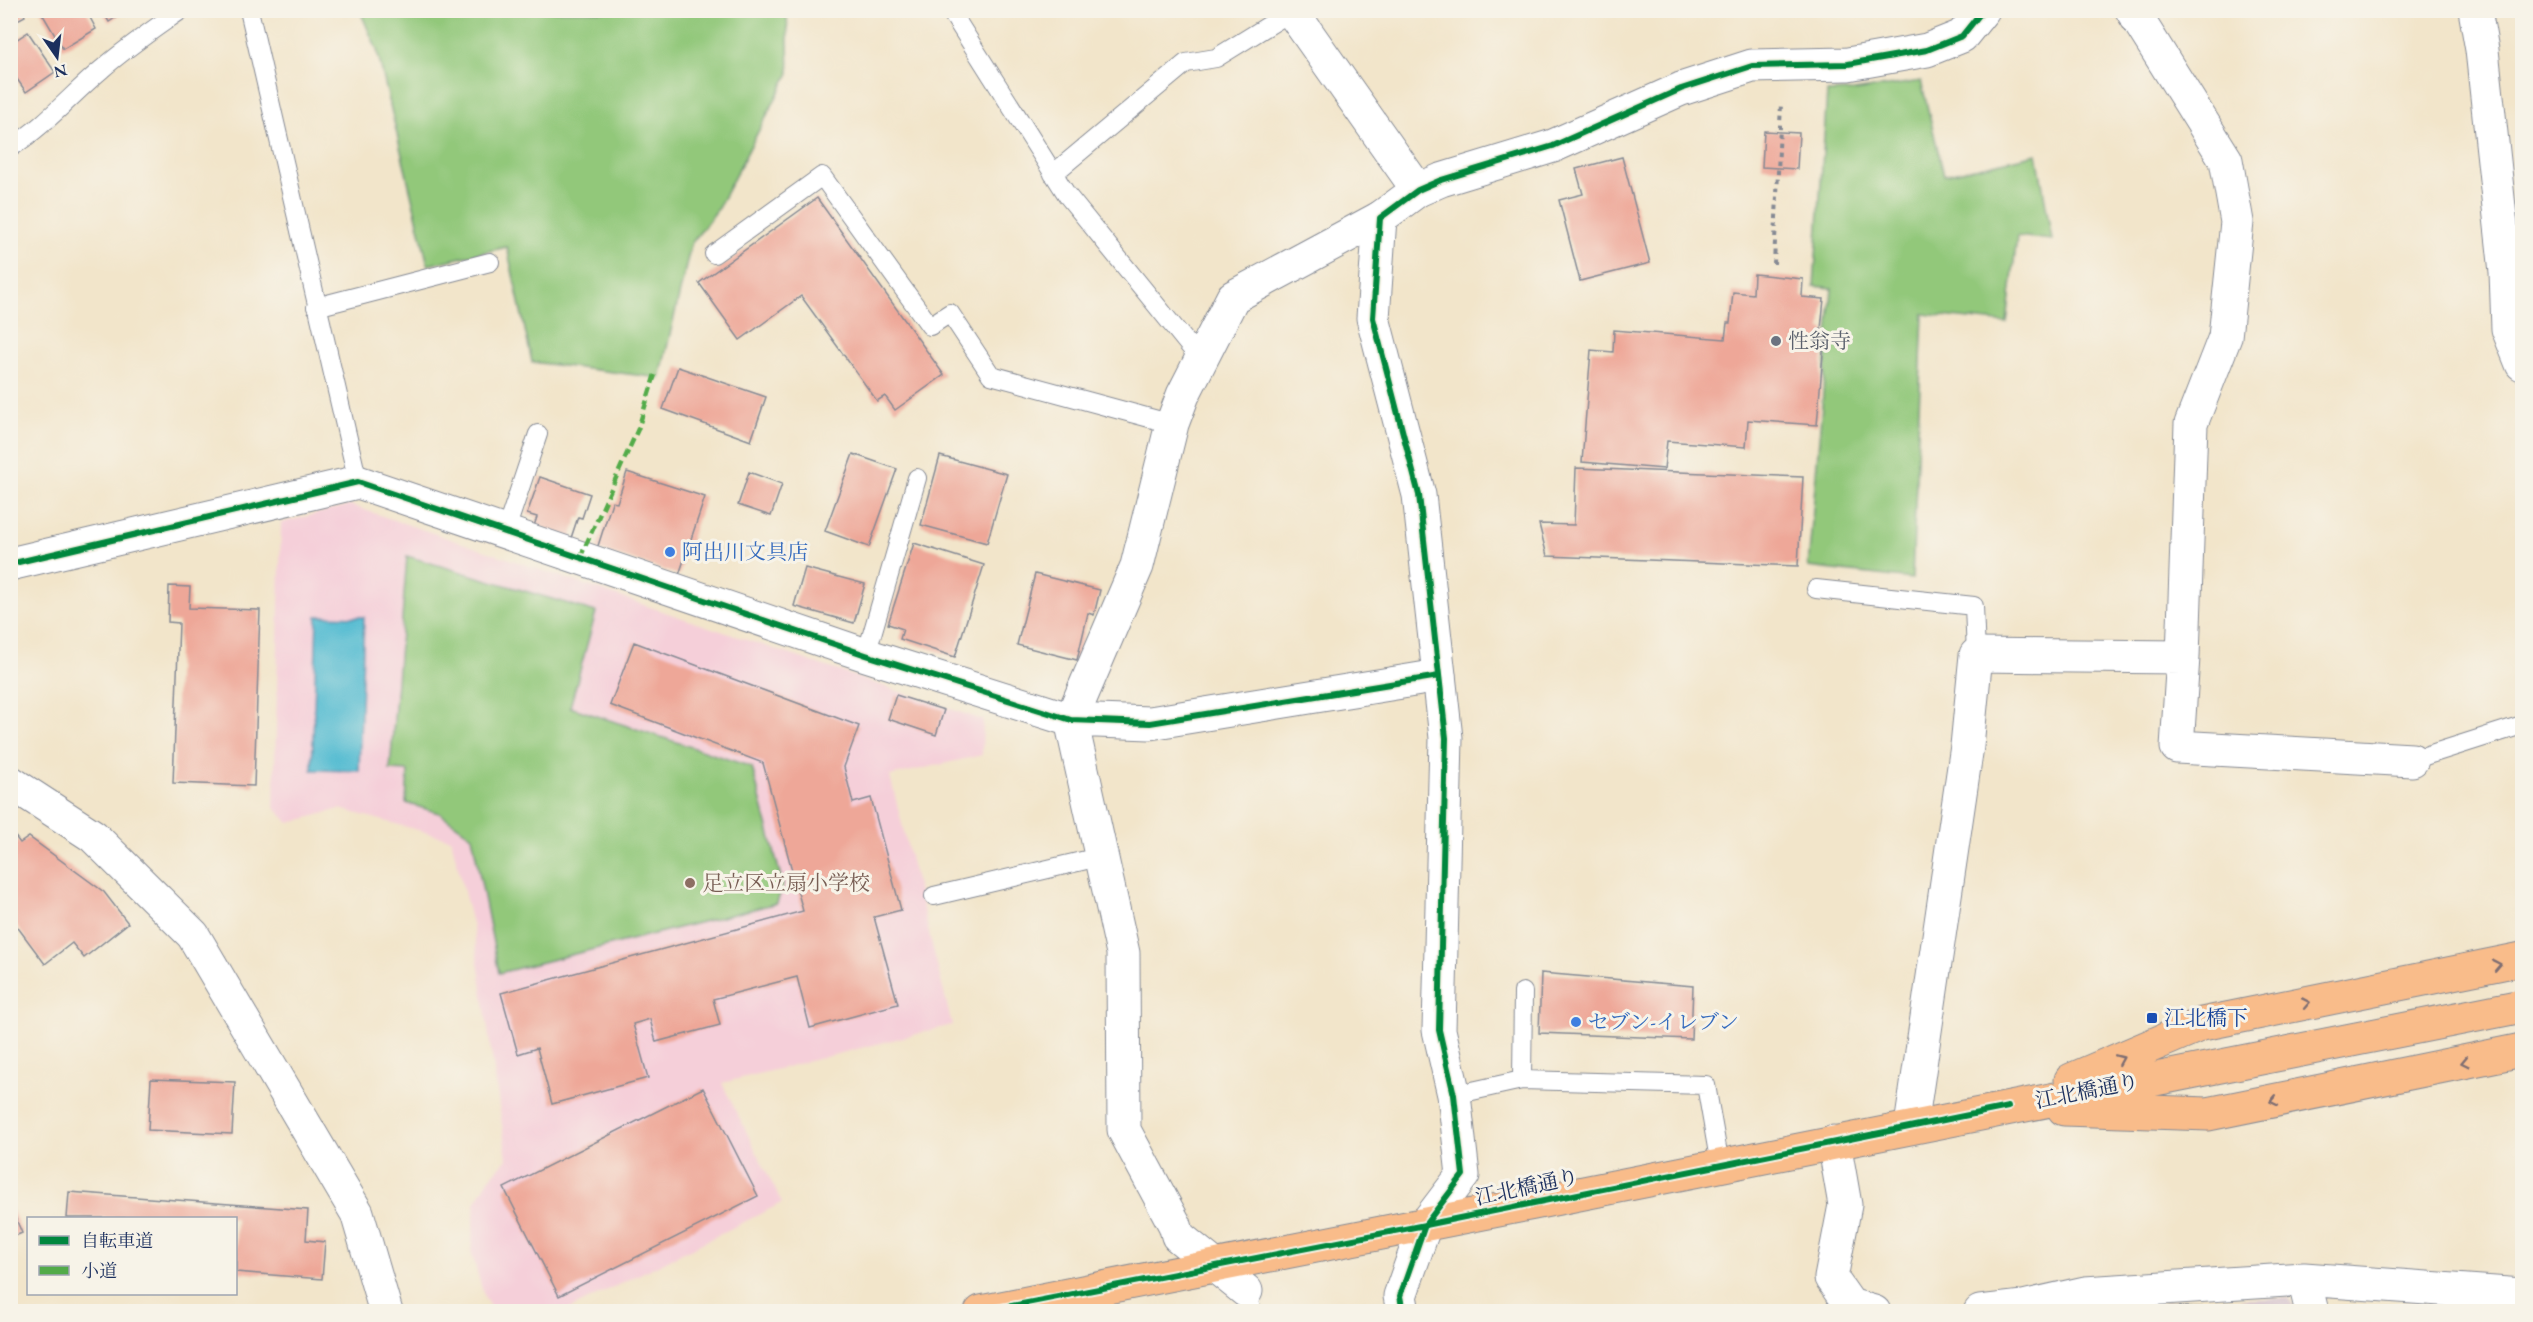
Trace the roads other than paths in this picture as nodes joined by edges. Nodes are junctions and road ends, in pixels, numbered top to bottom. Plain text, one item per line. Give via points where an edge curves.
1 (181, 10) edge
2 (249, 10) edge
3 (950, 10) edge
4 (1983, 10) edge
5 (2132, 10) edge
6 (2475, 10) edge
7 (1291, 11) edge
8 (10, 148) edge
9 (1053, 174) junction
10 (1418, 190) junction
11 (1380, 218) junction
12 (714, 254) dead end
13 (490, 261) dead end
14 (2514, 271) edge
15 (316, 307) junction
16 (1200, 359) junction
17 (2523, 364) edge
18 (1172, 424) junction
19 (538, 434) dead end
20 (917, 478) dead end
21 (358, 482) junction
22 (505, 533) junction
23 (10, 564) edge
24 (1816, 589) dead end
25 (866, 655) junction
26 (1976, 655) junction
27 (2182, 657) junction
28 (1439, 676) junction
29 (1071, 720) junction
30 (2523, 724) edge
31 (2412, 760) joint
32 (10, 782) edge
33 (1103, 856) junction
34 (934, 896) dead end
35 (2523, 959) edge
36 (1523, 992) dead end
37 (2523, 1006) edge
38 (2523, 1050) edge
39 (1522, 1080) junction
40 (1454, 1095) junction
41 (2008, 1107) junction
42 (1911, 1126) junction
43 (1834, 1142) junction
44 (1720, 1165) junction
45 (1425, 1225) junction
46 (1216, 1266) junction
47 (2304, 1279) junction
48 (2523, 1295) edge
49 (1249, 1301) edge
50 (2056, 1305) edge
51 (386, 1311) edge
52 (981, 1311) edge
53 (1403, 1311) edge
54 (1874, 1311) edge
55 (1980, 1311) edge
56 (2312, 1311) edge

1 - 8 lane via 102,69 32,134
2 - 15 lane
3 - 9 lane
4 - 10 street via 1962,36 1927,50 1848,64 1752,66 1681,89 1553,146
5 - 27 street via 2226,160 2237,222 2225,337 2191,424
6 - 14 street
7 - 9 lane via 1216,58 1186,63
7 - 10 street
9 - 16 lane
10 - 11 street
11 - 16 street via 1233,297
11 - 28 street via 1373,318 1419,495
12 - 18 lane via 822,176 930,326 950,313 991,375
13 - 15 lane
14 - 17 street via 2508,329
15 - 21 lane
16 - 18 street
18 - 29 street via 1137,566
19 - 22 lane
20 - 25 lane
21 - 22 street
21 - 23 street
22 - 25 street
24 - 26 lane via 1974,606
25 - 29 street
26 - 27 street
26 - 42 street via 1967,746
27 - 31 street via 2177,747
28 - 29 street via 1150,723
28 - 40 street via 1446,738 1439,1030
29 - 33 street
30 - 31 lane
32 - 51 street via 93,836 193,935 357,1212
33 - 34 lane
33 - 46 street via 1123,952 1124,1130 1178,1236
41 -> 35 main road via 2202,1024
36 - 39 lane
37 - 41 main road, 江北橋通り
38 -> 41 main road via 2208,1114
39 - 40 lane
39 - 44 lane via 1706,1085
40 - 45 street via 1462,1175
41 - 42 main road, 江北橋通り
42 - 43 main road, 江北橋通り
43 - 44 main road, 江北橋通り
43 - 54 street via 1845,1205 1831,1278 1850,1305
44 - 45 main road, 江北橋通り
45 - 46 main road, 江北橋通り
45 - 53 street via 1400,1296
46 - 49 street
46 - 52 main road, 江北橋通り
47 - 48 street
47 - 50 street via 2085,1293
47 - 56 street
50 - 55 street

